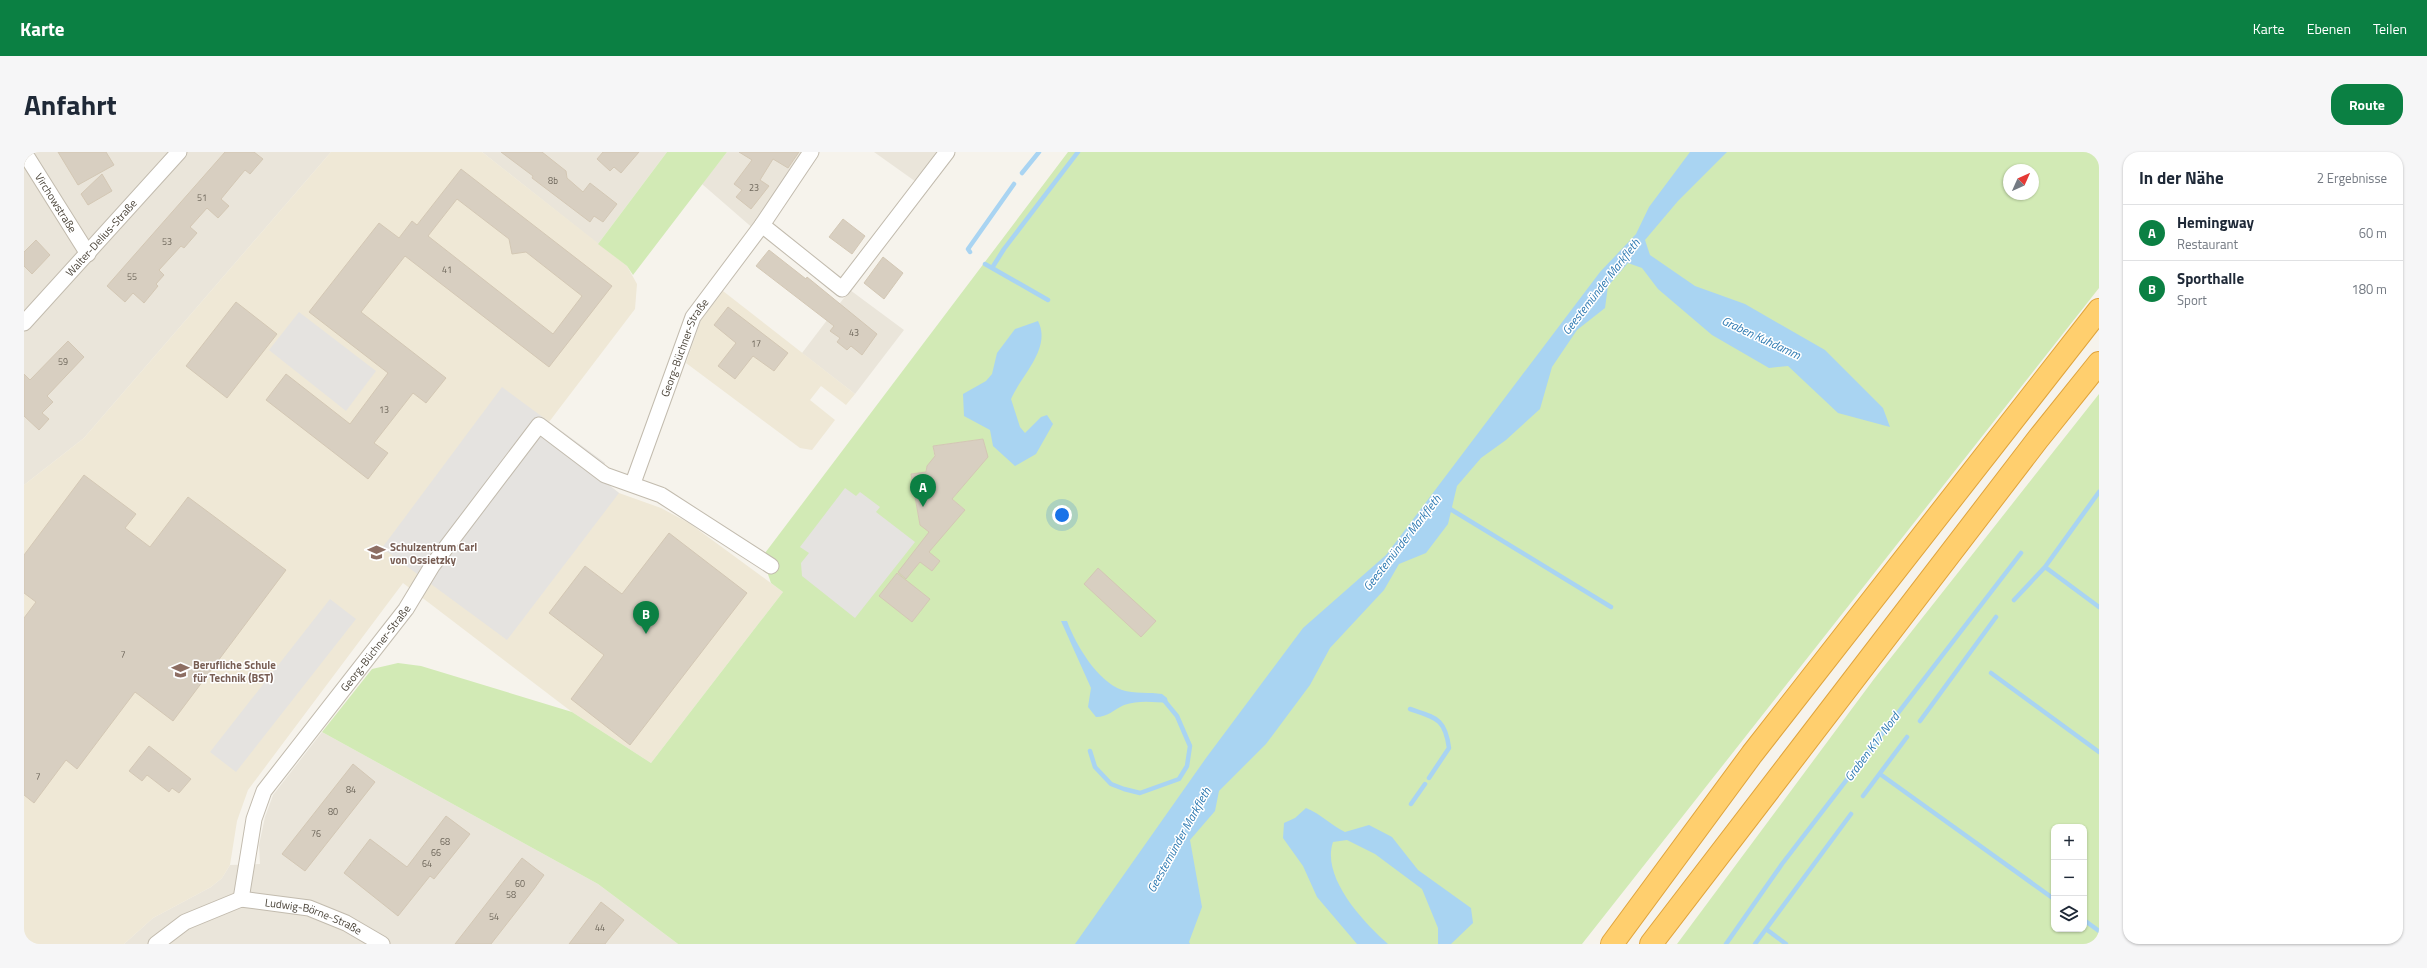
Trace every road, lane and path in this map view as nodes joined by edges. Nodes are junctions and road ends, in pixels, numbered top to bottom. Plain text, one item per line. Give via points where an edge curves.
1 (24, 152) edge
2 (179, 152) edge
3 (811, 152) edge
4 (947, 152) edge
5 (762, 225) junction
6 (88, 254) junction
7 (2099, 310) edge
8 (24, 323) edge
9 (2099, 364) edge
10 (633, 483) junction
11 (771, 566) dead end
12 (241, 899) junction
13 (156, 944) edge
14 (382, 944) edge
15 (1612, 944) edge
16 (1651, 944) edge

1 - 6 street, Virchowstraße
2 - 6 street, Walter-Delius-Straße
3 - 5 street, Georg-Büchner-Straße
4 - 5 street via 842,289
5 - 10 street, Georg-Büchner-Straße via 692,317
6 - 8 street, Walter-Delius-Straße
7 - 15 highway via 1752,754
9 - 16 highway
10 - 11 street, Georg-Büchner-Straße via 661,495
10 - 12 street, Georg-Büchner-Straße via 605,475 539,425 432,566 406,609 264,791 254,819
12 - 13 street via 185,922
12 - 14 street, Ludwig-Börne-Straße via 309,908 346,923

